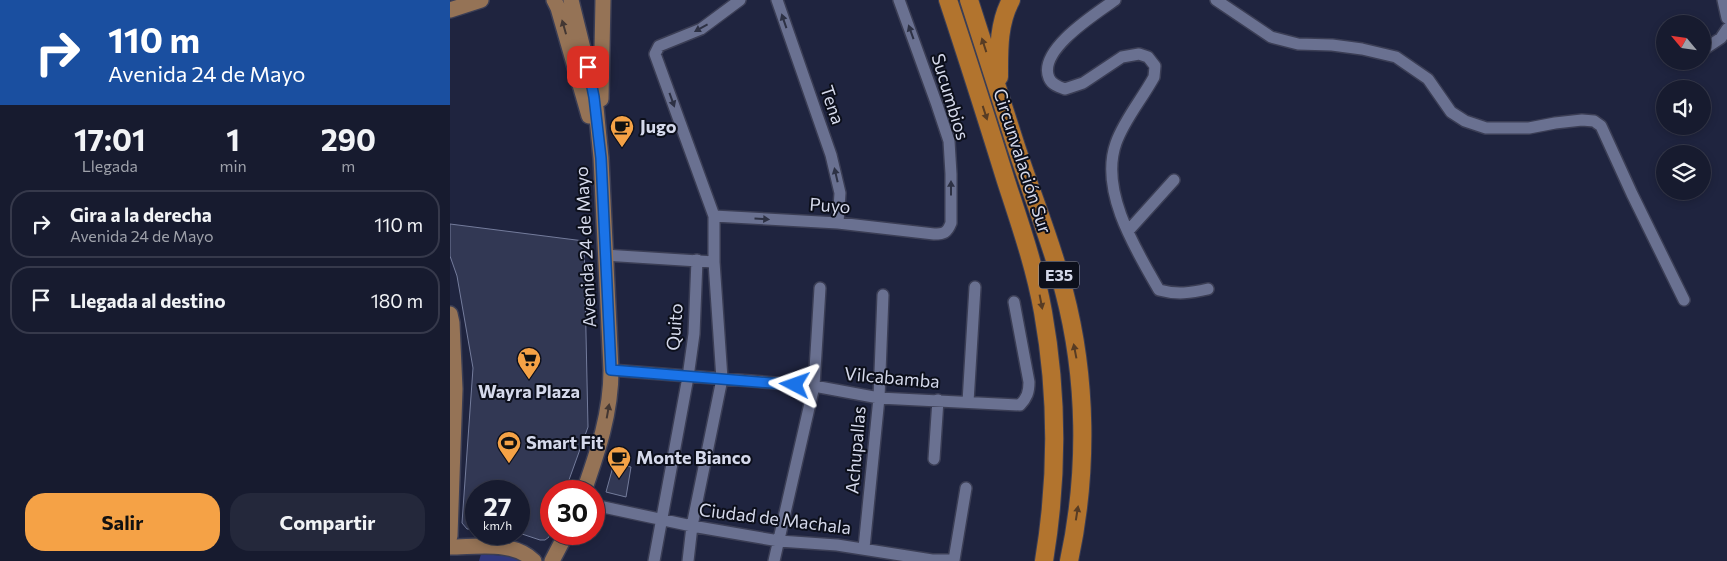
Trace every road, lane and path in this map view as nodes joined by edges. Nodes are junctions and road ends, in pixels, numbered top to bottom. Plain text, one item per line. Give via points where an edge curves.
1 (481, 0) edge
2 (554, 0) edge
3 (571, 0) edge
4 (603, 0) edge
5 (740, 0) edge
6 (777, 0) edge
7 (899, 0) edge
8 (948, 0) edge
9 (969, 0) edge
10 (1010, 0) edge
11 (1115, 0) edge
12 (1216, 0) edge
13 (1723, 0) edge
14 (450, 10) edge
15 (1727, 18) edge
16 (1727, 28) edge
17 (1711, 45) edge
18 (1000, 93) junction
19 (601, 158) junction
20 (1174, 180) dead end
21 (714, 216) junction
22 (838, 224) junction
23 (1128, 231) junction
24 (944, 234) joint
25 (604, 255) junction
26 (697, 260) junction
27 (714, 262) junction
28 (975, 287) dead end
29 (820, 288) dead end
30 (1208, 290) dead end
31 (882, 295) dead end
32 (1684, 300) dead end
33 (1014, 302) dead end
34 (450, 314) edge
35 (611, 370) junction
36 (688, 377) junction
37 (722, 379) junction
38 (814, 386) junction
39 (879, 398) junction
40 (938, 400) junction
41 (968, 402) junction
42 (934, 459) dead end
43 (588, 480) edge
44 (966, 488) dead end
45 (605, 507) edge
46 (661, 520) junction
47 (692, 526) junction
48 (450, 536) edge
49 (779, 541) junction
50 (560, 545) edge
51 (450, 547) edge
52 (867, 549) junction
53 (932, 560) edge
54 (954, 560) edge
55 (534, 561) edge
56 (552, 561) edge
57 (654, 561) edge
58 (688, 561) edge
59 (774, 561) edge
60 (869, 561) edge
61 (1044, 561) edge
62 (1069, 561) edge

1 - 14 main road
19 -> 2 main road
3 - 19 main road, Avenida 24 de Mayo via 594,97
4 - 19 main road
5 -> 21 street via 701,29 659,46 655,54
22 -> 6 street, Tena via 840,193 831,155
24 -> 7 street, Sucumbios via 951,223 948,141
8 -> 61 highway, Circunvalación Sur / E35 via 1028,249 1043,312 1054,405 1054,488
18 -> 9 highway, Circunvalación Sur / E35
10 - 18 highway via 999,44
11 - 23 street via 1070,33 1052,56 1048,69 1053,84 1064,89 1083,83 1122,57 1139,54 1148,57 1155,66 1154,77 1115,144 1112,162 1112,180 1120,216
12 - 32 street via 1271,37 1298,44 1332,44 1396,57 1428,79 1451,112 1465,122 1486,128 1529,128 1555,122 1594,121 1601,126
13 - 15 street
16 - 17 street via 1721,38
62 -> 18 highway, Circunvalación Sur / E35 via 1079,502 1082,456 1079,369 1064,292
19 - 25 main road, Avenida 24 de Mayo
20 - 23 street
21 -> 22 street, Puyo
21 - 27 street
22 - 24 street, Puyo
23 - 30 street via 1159,290 1189,294
25 - 26 street
25 - 35 main road, Avenida 24 de Mayo
26 - 27 street
26 - 36 street, Quito via 694,334
27 - 37 street
28 - 41 street
29 - 38 street
31 - 39 street, Achupallas
33 - 41 street, Vilcabamba via 1029,382 1025,400 1020,404
34 - 48 main road via 456,390
35 - 36 street, Vilcabamba
43 -> 35 main road, Avenida 24 de Mayo via 603,437
36 - 37 street, Vilcabamba
36 - 46 street, Quito
37 - 38 street, Vilcabamba
37 - 47 street
38 - 39 street, Vilcabamba
38 - 49 street
39 - 40 street, Vilcabamba
39 - 52 street, Achupallas
40 - 41 street, Vilcabamba
40 - 42 street
44 - 54 street
45 - 46 street, Ciudad de Machala
46 - 47 street, Ciudad de Machala
46 - 57 street, Quito
47 - 49 street, Ciudad de Machala
47 - 58 street
49 - 52 street, Ciudad de Machala
49 - 59 street
50 - 56 main road
51 - 55 main road via 517,550 528,554
52 - 53 street, Ciudad de Machala
52 - 60 street, Achupallas
53 - 54 street, Ciudad de Machala

